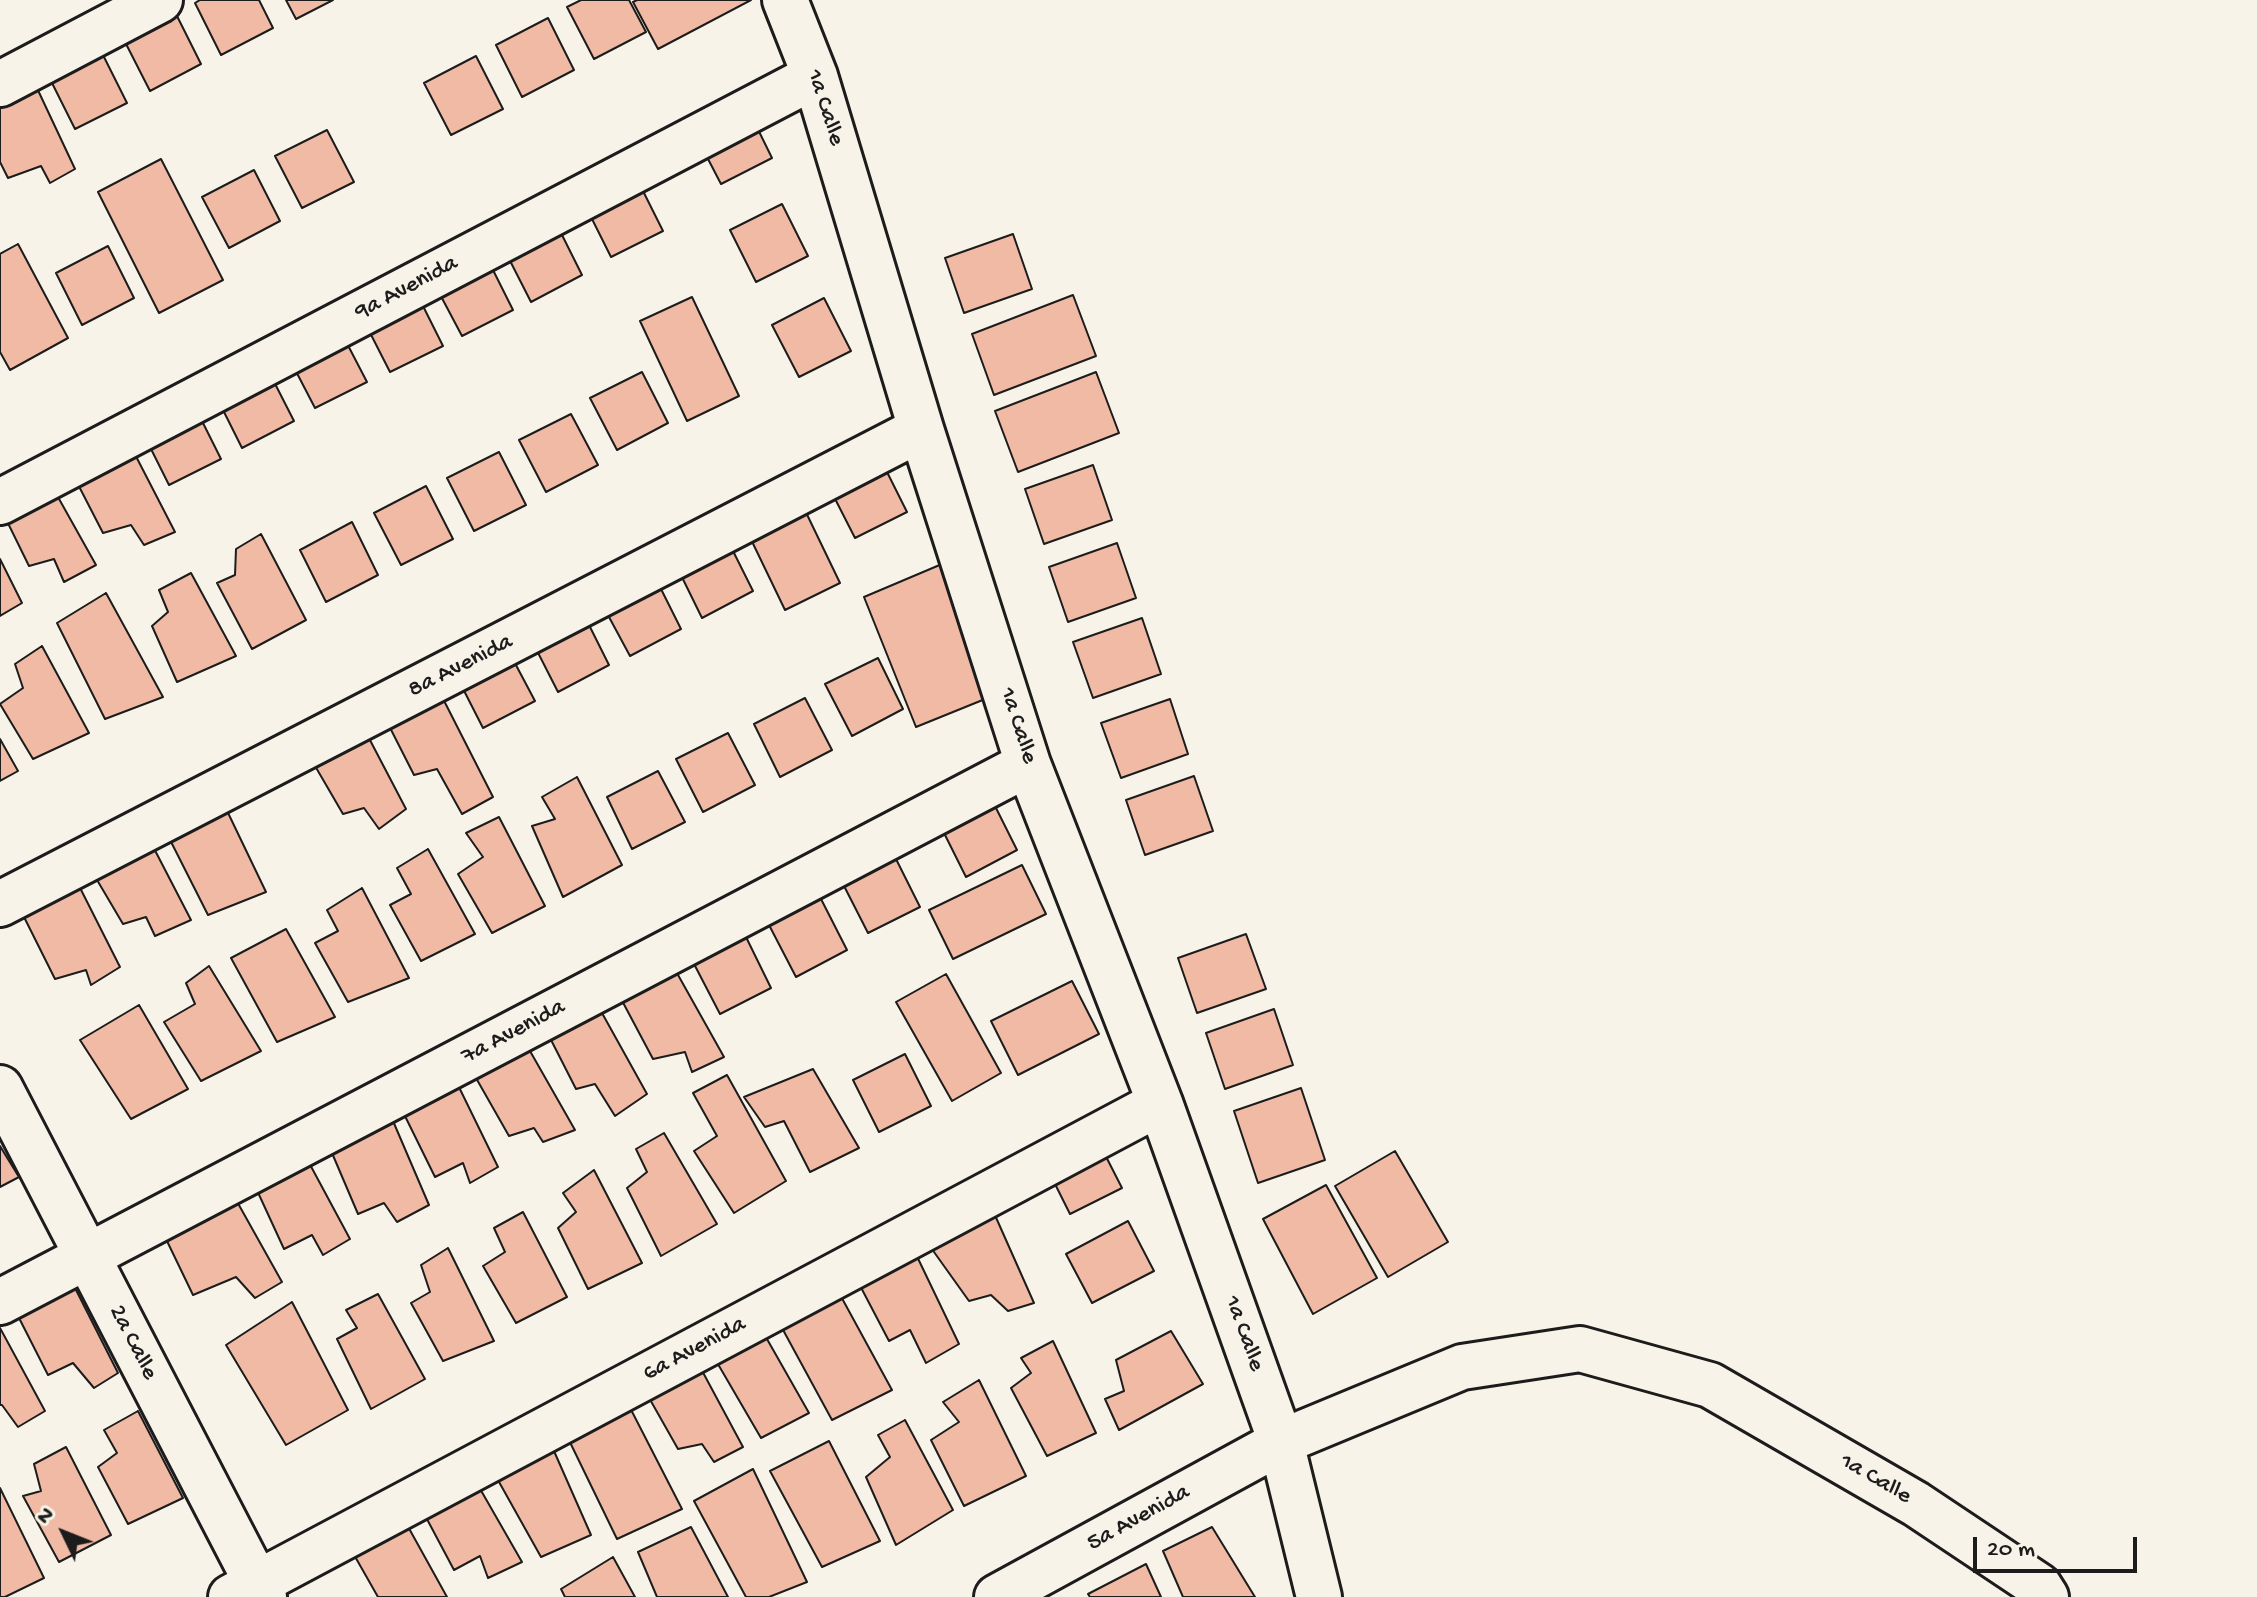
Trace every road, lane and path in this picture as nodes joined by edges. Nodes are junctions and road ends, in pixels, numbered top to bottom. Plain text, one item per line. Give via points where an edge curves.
1 (160, 0) edge
2 (785, 0) edge
3 (815, 76) junction
4 (0, 84) edge
5 (921, 429) junction
6 (0, 502) edge
7 (1028, 764) junction
8 (0, 904) edge
9 (0, 1088) edge
10 (1160, 1103) junction
11 (87, 1256) junction
12 (0, 1302) edge
13 (1281, 1442) junction
14 (250, 1592) edge
15 (997, 1597) edge
16 (1319, 1597) edge
17 (2046, 1597) edge

1 - 4 street
2 - 3 street, 1a Calle
3 - 5 street, 1a Calle
3 - 6 street, 9a Avenida
5 - 7 street, 1a Calle
5 - 8 street, 8a Avenida
7 - 10 street, 1a Calle
7 - 11 street, 7a Avenida
9 - 11 street, 2a Calle
10 - 13 street, 1a Calle
10 - 14 street, 6a Avenida
11 - 12 street, 7a Avenida
11 - 14 street, 2a Calle
13 - 15 street, 5a Avenida
13 - 16 street, 1a Calle
13 - 17 street, 1a Calle via 1462,1367 1580,1349 1710,1385 1916,1504 2039,1586

